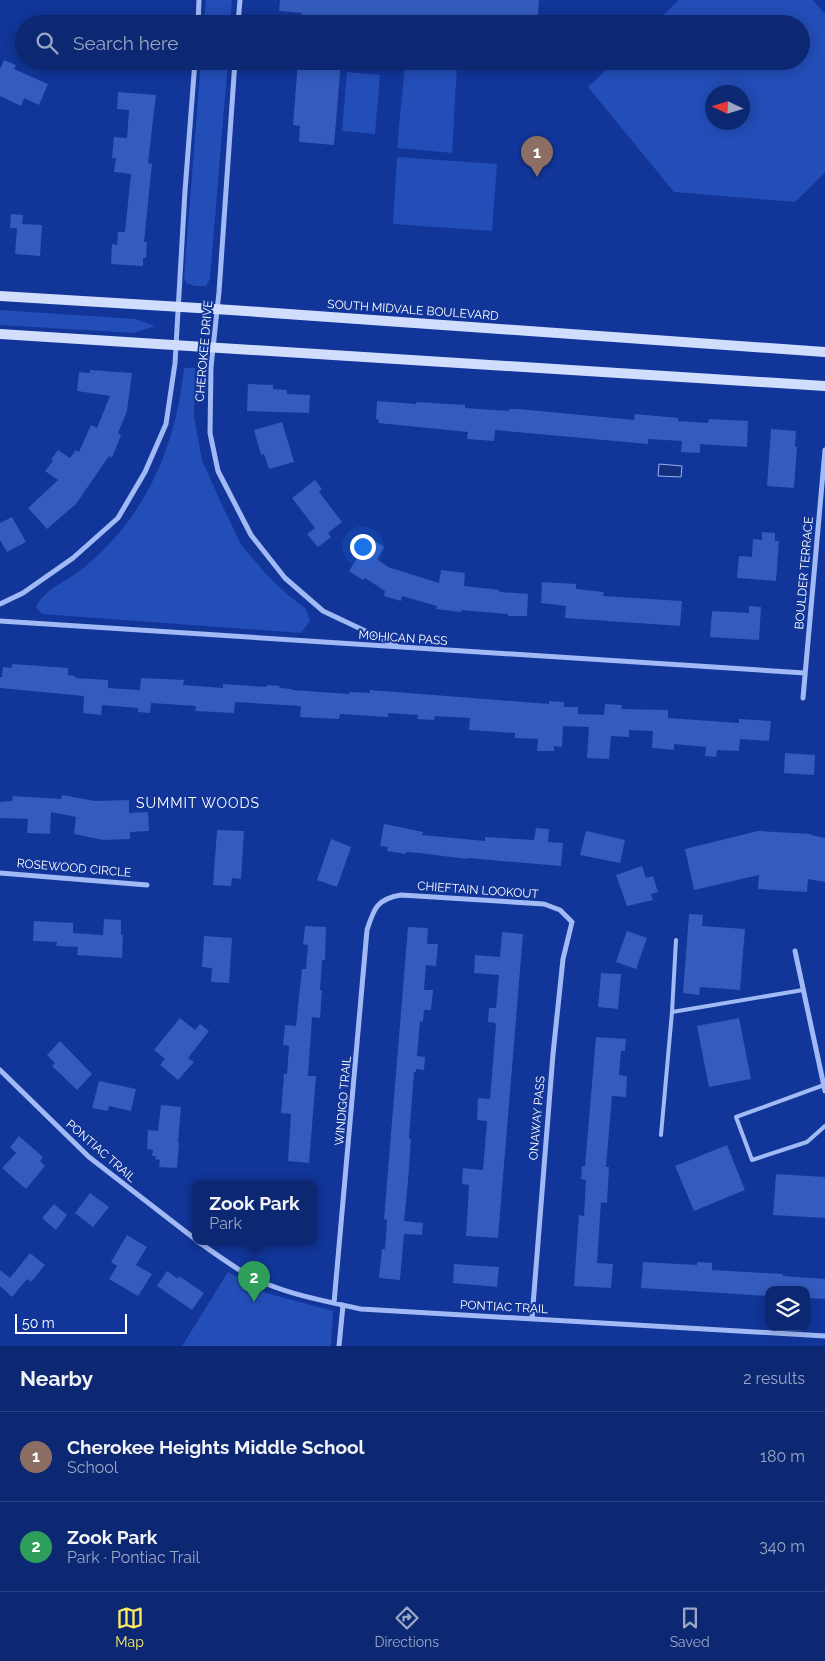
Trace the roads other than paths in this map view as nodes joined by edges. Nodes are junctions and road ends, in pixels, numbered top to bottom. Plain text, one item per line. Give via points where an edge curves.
1 (200, 0) edge
2 (240, 0) edge
3 (199, 15) edge
4 (239, 15) edge
5 (194, 70) edge
6 (234, 70) edge
7 (0, 296) edge
8 (178, 307) junction
9 (217, 309) junction
10 (0, 334) edge
11 (176, 345) junction
12 (213, 347) junction
13 (825, 352) edge
14 (825, 386) edge
15 (825, 450) edge
16 (0, 604) edge
17 (0, 622) edge
18 (399, 648) junction
19 (805, 673) junction
20 (803, 698) dead end
21 (0, 873) edge
22 (147, 885) dead end
23 (379, 903) joint
24 (572, 922) joint
25 (676, 940) dead end
26 (795, 951) dead end
27 (803, 990) junction
28 (672, 1012) junction
29 (0, 1070) edge
30 (824, 1088) edge
31 (825, 1126) edge
32 (661, 1135) dead end
33 (192, 1237) edge
34 (203, 1245) edge
35 (334, 1303) junction
36 (343, 1305) junction
37 (532, 1318) junction
38 (825, 1336) edge
39 (339, 1346) edge

1 - 3 street
2 - 4 street
5 - 8 street
6 - 9 street, CHEROKEE DRIVE
7 - 8 main road, SOUTH MIDVALE BOULEVARD
8 - 9 main road, SOUTH MIDVALE BOULEVARD
8 - 11 street
9 - 12 street, CHEROKEE DRIVE
9 - 13 main road, SOUTH MIDVALE BOULEVARD
10 - 11 main road
11 - 12 main road
11 - 16 street via 166,424 145,472 118,518 73,558 23,593
12 - 14 main road
12 - 18 street, CHEROKEE DRIVE via 210,433 218,471 251,535 285,578 323,610
15 - 19 street, BOULDER TERRACE
17 - 18 street, MOHICAN PASS
18 - 19 street, MOHICAN PASS
19 - 20 street, BOULDER TERRACE
21 - 22 street, ROSEWOOD CIRCLE
23 - 24 street, CHIEFTAIN LOOKOUT via 388,897 401,895 544,904 560,910
23 - 35 street, WINDIGO TRAIL via 367,930
24 - 37 street, ONAWAY PASS via 563,959 553,1054
25 - 28 lane
26 - 27 street
27 - 28 lane
27 - 30 street
28 - 32 lane
29 - 33 street, PONTIAC TRAIL via 89,1156
30 - 31 lane via 736,1117 752,1160 808,1142
34 - 35 street, PONTIAC TRAIL via 266,1284
35 - 36 street, PONTIAC TRAIL
36 - 37 street, PONTIAC TRAIL
36 - 39 street
37 - 38 street, PONTIAC TRAIL

